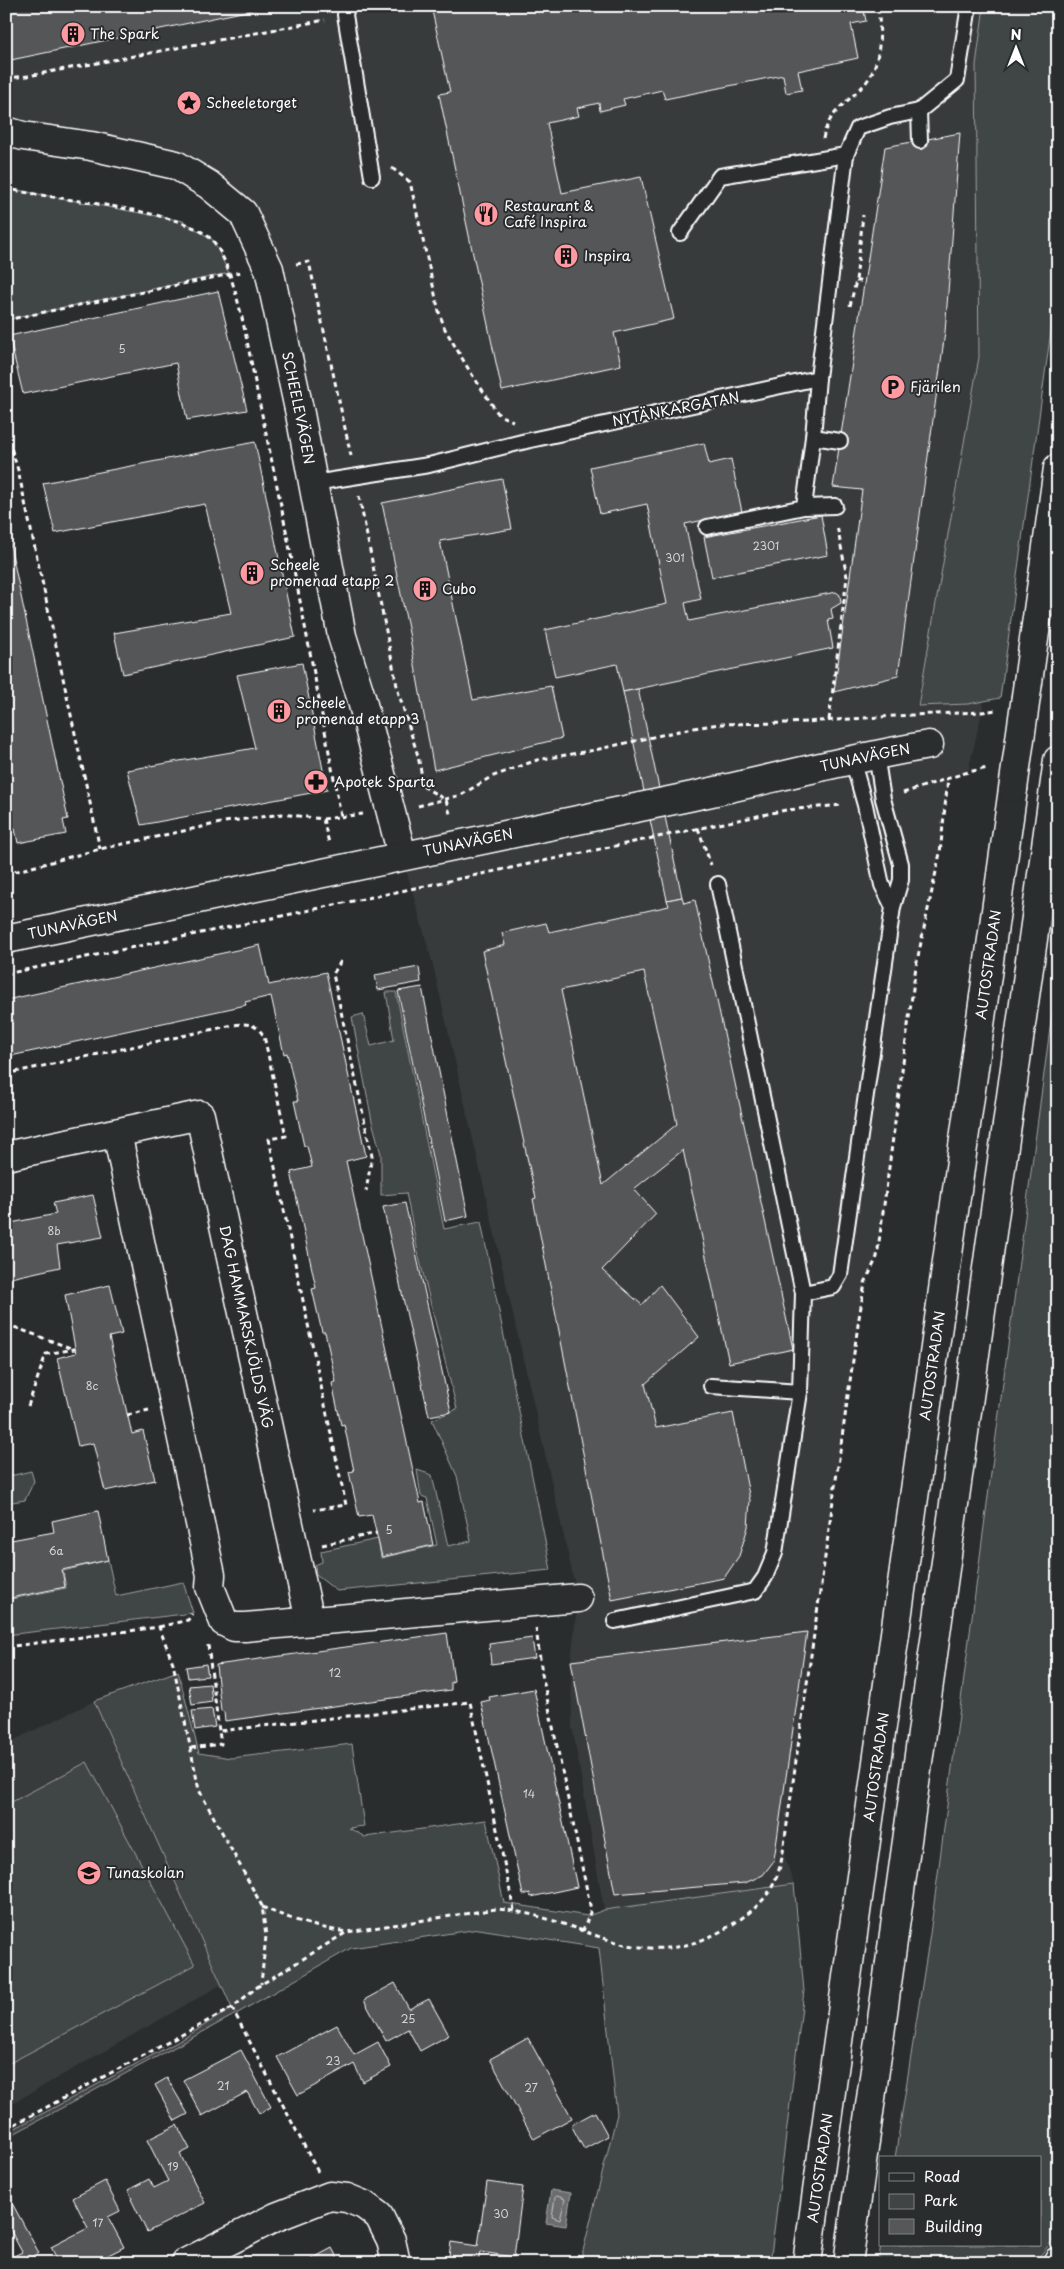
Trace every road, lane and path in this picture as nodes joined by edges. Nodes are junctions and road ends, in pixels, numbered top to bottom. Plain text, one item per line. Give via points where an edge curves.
1 (878, 6) edge
2 (969, 6) edge
3 (346, 11) edge
4 (6, 78) edge
5 (919, 111) junction
6 (6, 131) edge
7 (920, 141) dead end
8 (846, 155) junction
9 (820, 159) junction
10 (388, 164) dead end
11 (372, 176) dead end
12 (6, 188) edge
13 (863, 215) dead end
14 (680, 233) dead end
15 (269, 269) junction
16 (229, 272) junction
17 (856, 281) junction
18 (864, 281) dead end
19 (852, 298) dead end
20 (6, 320) edge
21 (818, 378) junction
22 (518, 422) dead end
23 (6, 432) edge
24 (813, 437) junction
25 (840, 441) dead end
26 (1058, 468) edge
27 (356, 478) junction
28 (314, 483) junction
29 (835, 506) dead end
30 (804, 507) junction
31 (707, 527) dead end
32 (840, 542) dead end
33 (1001, 709) dead end
34 (829, 720) junction
35 (929, 745) dead end
36 (864, 756) junction
37 (995, 767) dead end
38 (1056, 773) edge
39 (948, 779) junction
40 (883, 799) junction
41 (446, 800) junction
42 (865, 805) junction
43 (391, 812) junction
44 (341, 816) junction
45 (698, 828) junction
46 (100, 849) junction
47 (402, 854) junction
48 (6, 874) edge
49 (718, 884) joint
50 (892, 907) junction
51 (6, 939) edge
52 (341, 961) dead end
53 (6, 974) edge
54 (117, 1133) junction
55 (6, 1156) edge
56 (366, 1191) dead end
57 (803, 1293) junction
58 (6, 1324) edge
59 (711, 1386) dead end
60 (800, 1392) junction
61 (28, 1406) dead end
62 (377, 1533) dead end
63 (295, 1550) junction
64 (578, 1598) dead end
65 (532, 1601) junction
66 (310, 1621) junction
67 (614, 1621) dead end
68 (208, 1642) dead end
69 (6, 1647) edge
70 (220, 1731) junction
71 (191, 1748) junction
72 (262, 1906) junction
73 (514, 1910) junction
74 (583, 1931) junction
75 (347, 1932) junction
76 (261, 1984) junction
77 (232, 2008) junction
78 (6, 2129) edge
79 (303, 2144) dead end
80 (185, 2263) edge
81 (396, 2263) edge
82 (807, 2263) edge
83 (848, 2263) edge

1 - 9 path via 879,54 869,79 833,114 824,135
2 - 5 lane via 957,80
3 - 4 path
3 - 11 lane
5 - 7 lane
5 - 8 lane via 858,128
6 - 15 main road, SCHEELEVÄGEN via 176,165 209,185 243,213
8 - 9 lane
8 - 21 lane
9 - 14 lane via 720,176
10 - 22 path via 410,182 445,329 499,415
12 - 16 path via 183,221 213,240
13 - 17 path
15 - 16 path
15 - 27 path via 309,262
15 - 28 main road, SCHEELEVÄGEN
16 - 20 path
16 - 44 path via 293,557
17 - 18 path
17 - 19 path
21 - 24 lane
21 - 27 lane, NYTÄNKARGATAN via 526,440 429,465
23 - 46 path via 18,470
24 - 25 lane
24 - 30 lane
26 - 82 main road, AUTOSTRADAN, bridge
27 - 28 lane, NYTÄNKARGATAN
27 - 41 path via 398,691 424,787
28 - 43 main road, SCHEELEVÄGEN via 342,636
29 - 30 lane
30 - 31 lane
32 - 34 path via 848,577
33 - 34 path
34 - 41 path via 719,724 537,760 491,776
35 - 36 main road, TUNAVÄGEN
36 - 40 lane
36 - 42 lane
36 - 47 main road, TUNAVÄGEN via 697,795
37 - 39 path
38 - 83 main road
39 - 40 path
39 - 74 path via 940,853 916,966 878,1256 865,1283 845,1409 779,1875 772,1890 750,1913 697,1942 668,1949 642,1949
40 - 50 lane via 901,864 901,880
41 - 43 path
42 - 45 path via 805,807
42 - 50 lane via 882,885
43 - 44 path
43 - 47 main road, SCHEELEVÄGEN
44 - 46 path via 324,819 282,814 235,820
45 - 49 path
45 - 53 path
46 - 48 path
47 - 51 main road, TUNAVÄGEN
49 - 57 lane
50 - 57 lane via 840,1275 833,1286
52 - 56 path via 332,974 372,1156
54 - 55 main road, DAG HAMMARSKJÖLDS VÄG
54 - 63 main road, DAG HAMMARSKJÖLDS VÄG via 200,1115
54 - 66 main road via 195,1495 211,1575 210,1586 224,1622 234,1627
57 - 60 lane
58 - 61 path via 75,1349 46,1354
59 - 60 lane
60 - 67 lane via 775,1553 755,1591
62 - 63 path
63 - 66 main road, DAG HAMMARSKJÖLDS VÄG
64 - 65 main road
65 - 66 main road
65 - 74 path via 542,1674 591,1910
68 - 70 path
69 - 71 path via 159,1627 173,1663
70 - 71 path via 221,1744
70 - 73 path via 470,1702
71 - 72 path via 199,1790
72 - 75 path via 296,1921
72 - 76 path via 266,1936
73 - 74 path
73 - 75 path via 496,1909
75 - 76 path
76 - 77 path
77 - 78 path
77 - 79 path
80 - 81 main road via 276,2216 330,2196 364,2204 379,2216 391,2240

